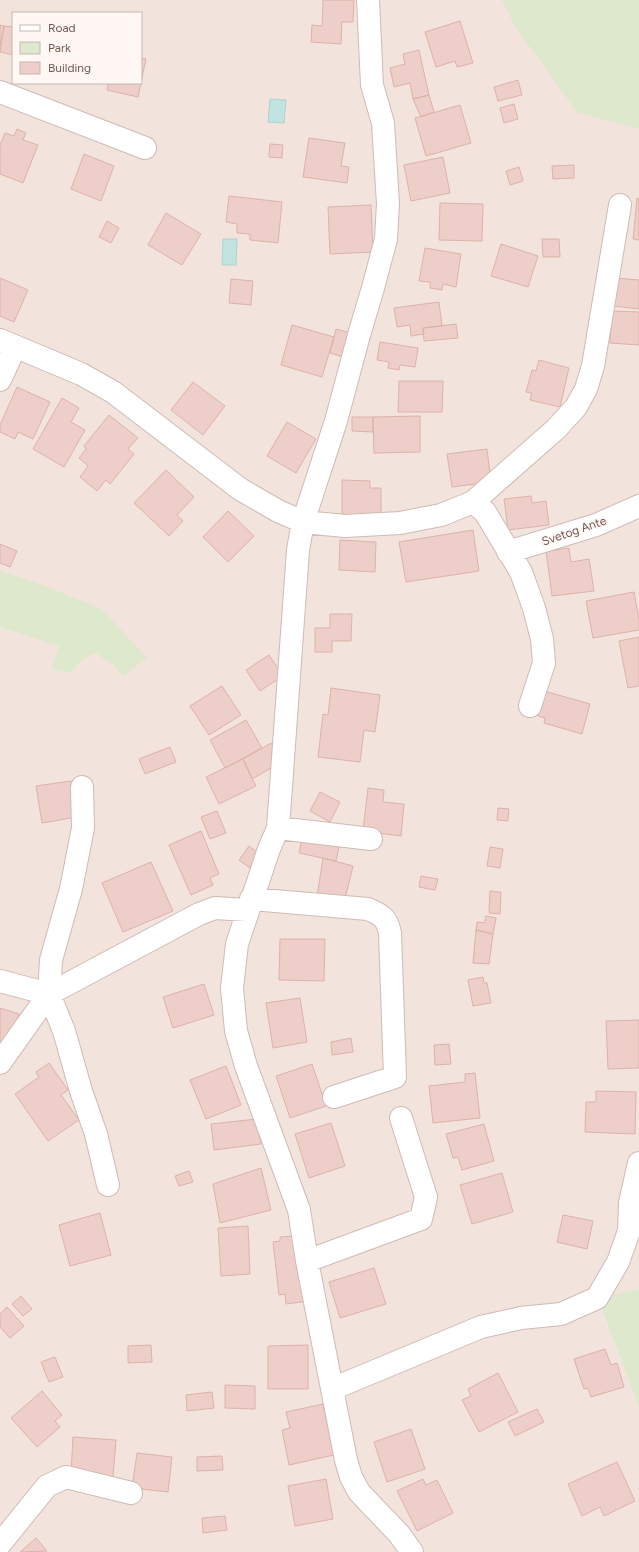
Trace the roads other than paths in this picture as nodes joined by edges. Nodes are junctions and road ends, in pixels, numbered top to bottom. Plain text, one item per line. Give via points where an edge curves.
1 (368, 0) edge
2 (0, 92) edge
3 (145, 148) dead end
4 (620, 205) dead end
5 (7, 343) edge
6 (0, 380) edge
7 (473, 502) junction
8 (639, 506) edge
9 (303, 522) junction
10 (508, 552) junction
11 (530, 706) dead end
12 (82, 787) dead end
13 (278, 828) junction
14 (371, 839) dead end
15 (249, 904) junction
16 (0, 980) edge
17 (49, 994) junction
18 (0, 1063) edge
19 (334, 1097) dead end
20 (401, 1118) dead end
21 (639, 1163) edge
22 (108, 1185) dead end
23 (634, 1227) edge
24 (306, 1262) junction
25 (332, 1389) junction
26 (131, 1493) dead end
27 (0, 1544) edge
28 (412, 1552) edge

1 - 9 street via 372,85 383,123 388,204 386,239 336,421
2 - 3 street
4 - 7 street via 593,366 586,389 576,407 556,430
5 - 6 street
5 - 9 street via 81,374 113,392 240,489
7 - 9 street via 440,515 400,523 345,526
7 - 10 street via 485,512
8 - 10 street, Svetog Ante via 596,525
9 - 13 street via 298,550
10 - 11 street via 521,572 542,639 544,663
12 - 17 street via 83,828 71,889 51,960
13 - 14 street
13 - 15 street
15 - 17 street via 215,908 199,914
15 - 19 street via 368,909 380,914 388,924 395,1077
15 - 24 street via 237,944 232,988 236,1032 299,1210
16 - 17 street
17 - 18 street
17 - 22 street via 64,1032 96,1134
20 - 24 street via 426,1197 421,1219
21 - 23 street via 630,1203
23 - 25 street via 597,1298 561,1314 521,1318 481,1327
24 - 25 street
25 - 28 street via 351,1477 359,1492 399,1534
26 - 27 street via 66,1477 47,1486

